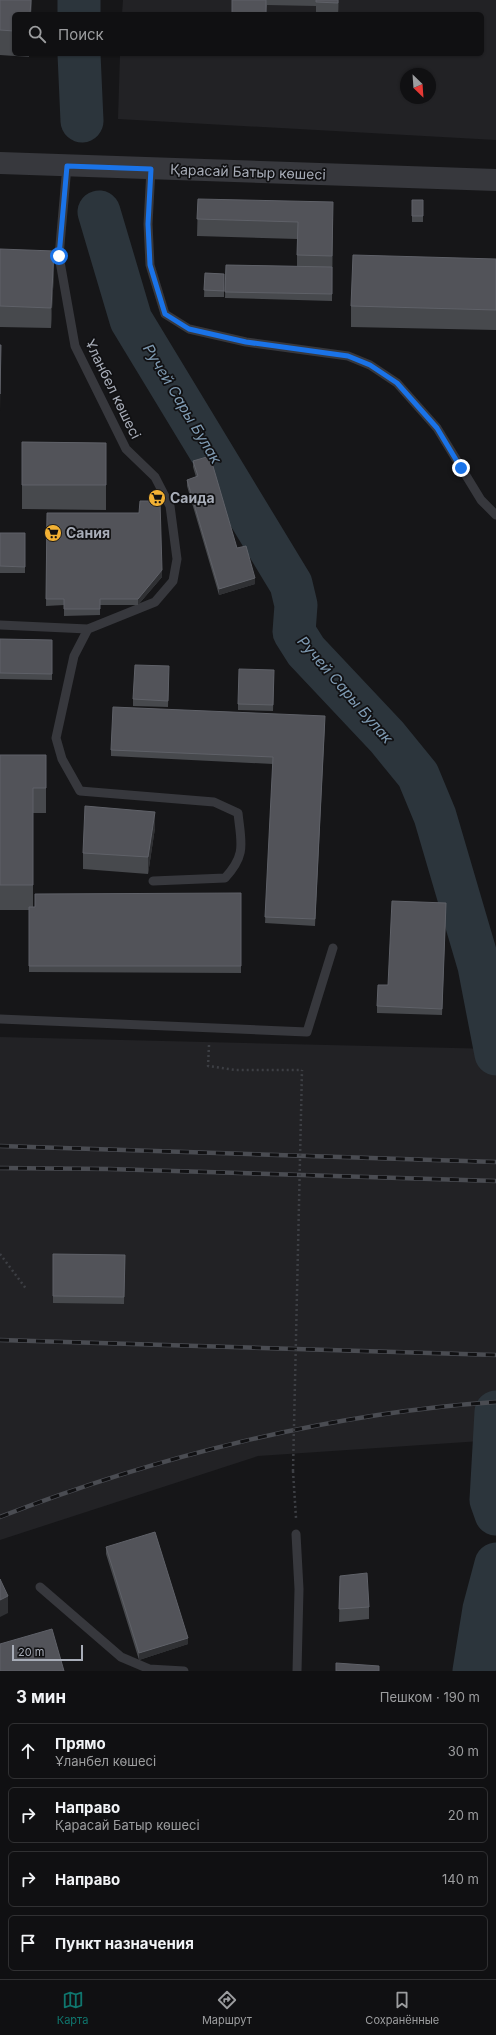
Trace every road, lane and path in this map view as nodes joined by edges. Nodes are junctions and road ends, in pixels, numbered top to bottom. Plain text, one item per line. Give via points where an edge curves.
1 (0, 163) edge
2 (67, 166) junction
3 (151, 169) junction
4 (496, 180) edge
5 (496, 515) edge
6 (0, 625) edge
7 (88, 629) junction
8 (153, 881) dead end
9 (333, 948) dead end
10 (0, 1019) edge
11 (210, 1028) junction
12 (0, 1254) edge
13 (27, 1290) dead end
14 (296, 1534) joint
15 (40, 1587) dead end
16 (184, 1671) edge
17 (297, 1671) edge

1 - 2 street, Қарасай Батыр көшесі
2 - 3 street, Қарасай Батыр көшесі
2 - 7 lane, Ұланбел көшесі via 59,256 74,346 126,449 155,477 170,506 177,560 173,581 155,602
3 - 4 street, Қарасай Батыр көшесі
3 - 5 lane via 148,224 150,265 165,314 189,329 246,342 348,356 370,365 397,383 437,428 480,500
6 - 7 lane
7 - 8 lane via 74,656 56,738 62,759 80,791 214,802 238,813 242,850 236,866 225,878
9 - 11 lane via 307,1032
10 - 11 lane
11 - 14 path, bridge via 208,1066 236,1070 302,1070 293,1471
12 - 13 path
14 - 17 lane via 299,1589
15 - 16 lane via 121,1657 149,1669

